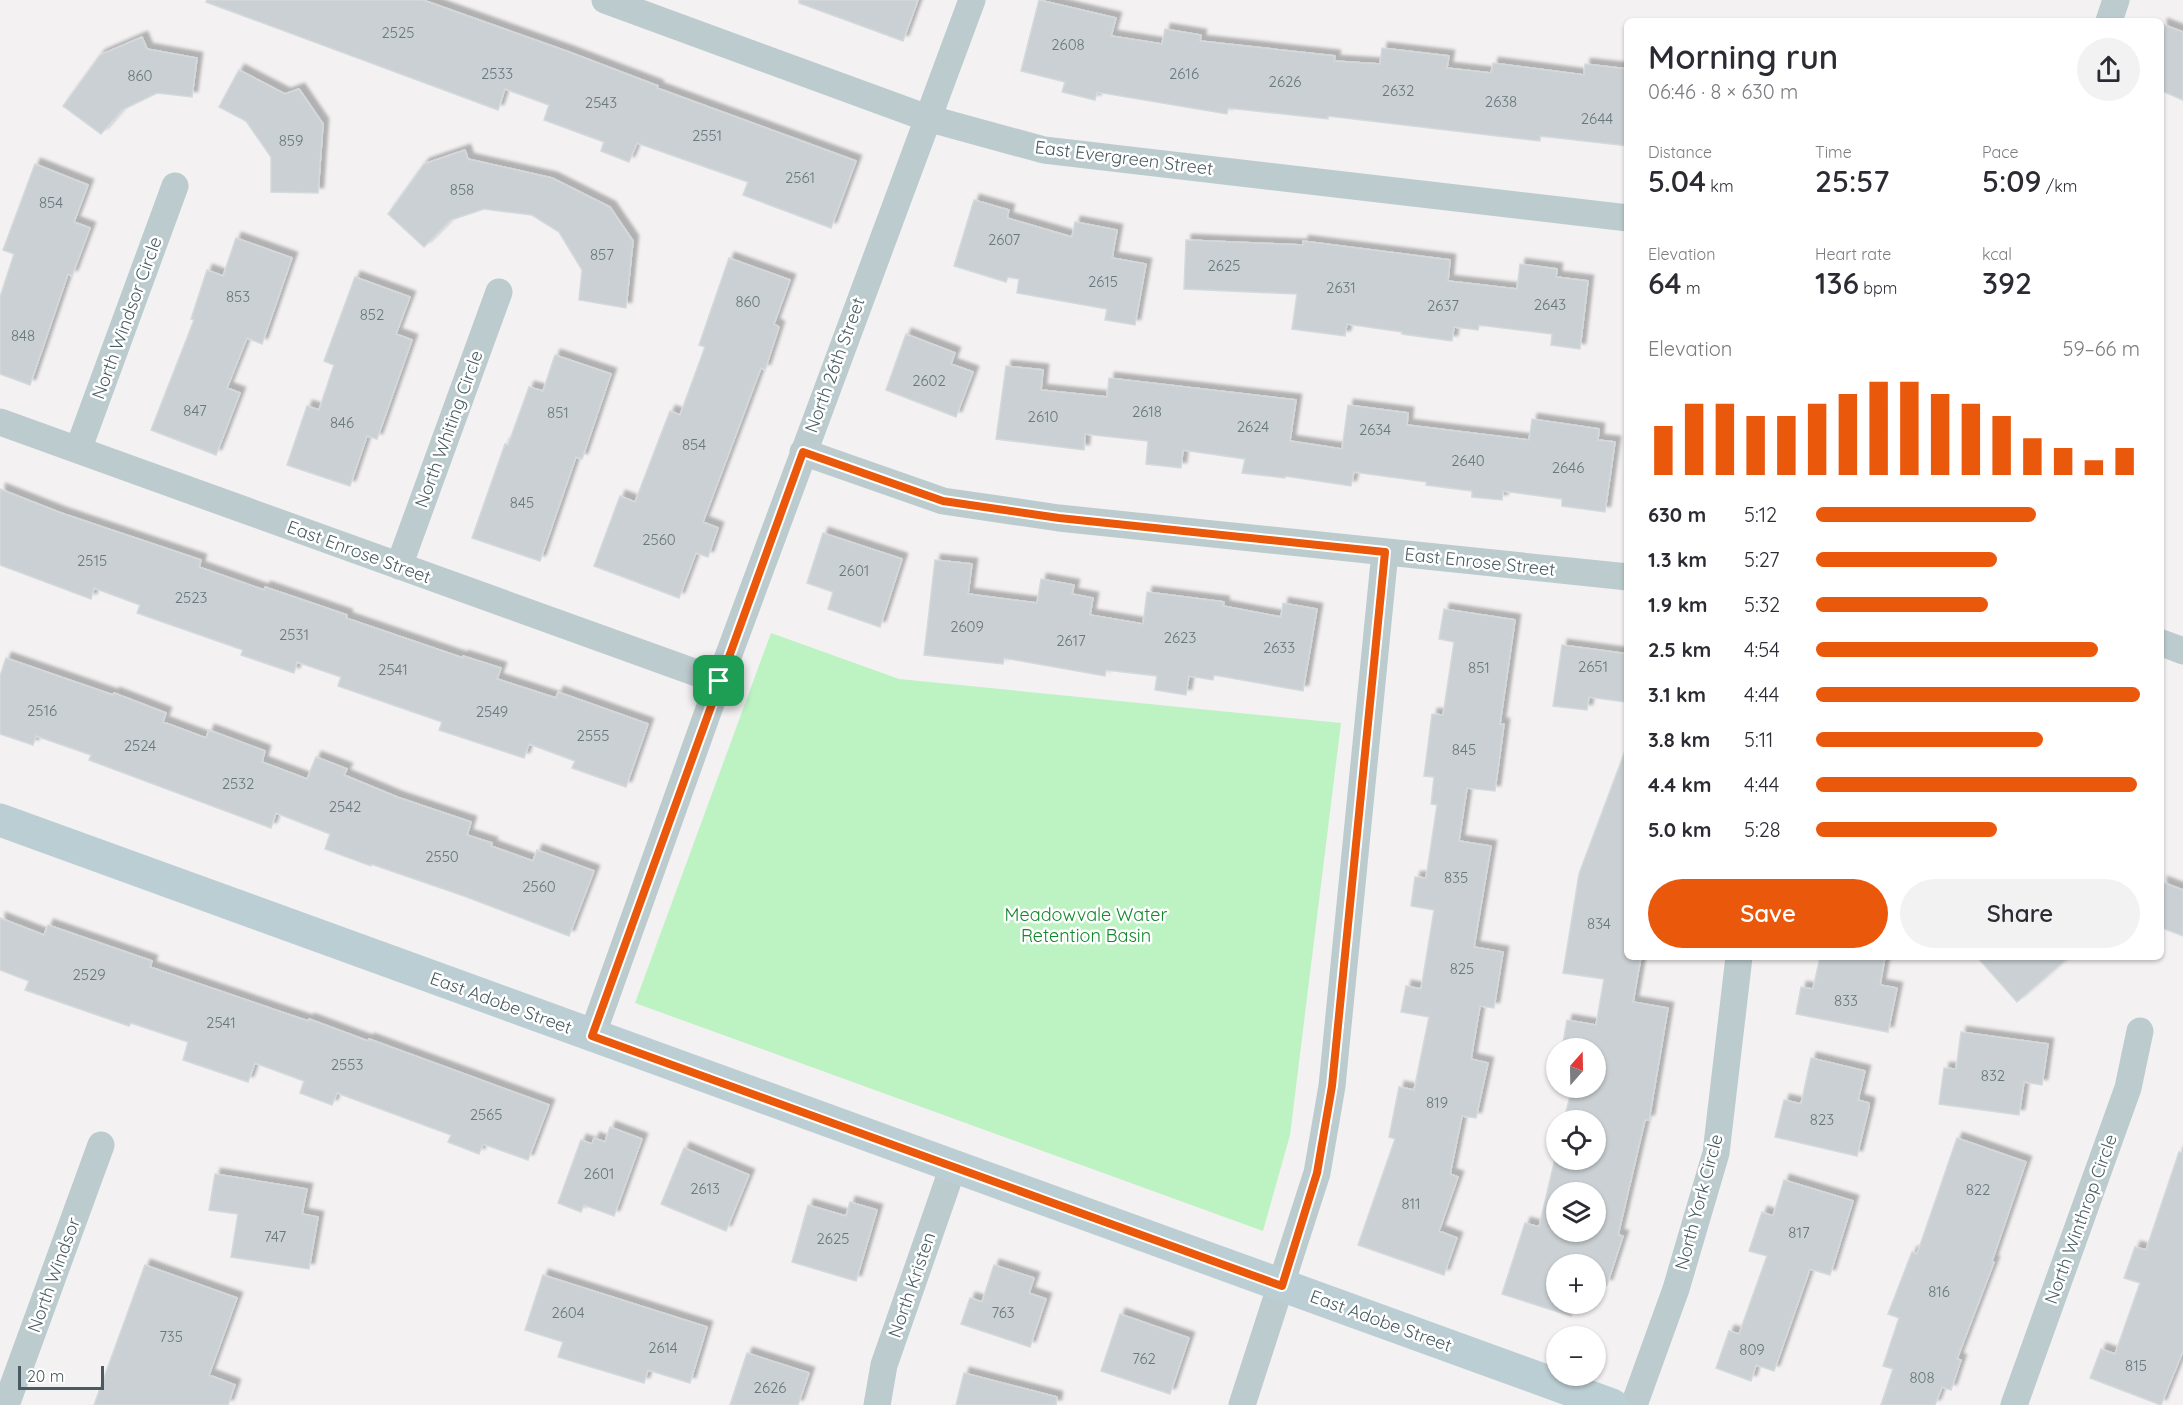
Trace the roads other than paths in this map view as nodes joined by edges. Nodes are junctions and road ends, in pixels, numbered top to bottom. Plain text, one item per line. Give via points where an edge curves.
1 (605, 0) edge
2 (972, 0) edge
3 (2116, 0) edge
4 (2110, 18) edge
5 (927, 118) junction
6 (175, 186) dead end
7 (1624, 218) edge
8 (499, 292) dead end
9 (0, 422) edge
10 (78, 450) junction
11 (803, 452) junction
12 (1385, 552) junction
13 (399, 566) junction
14 (1624, 577) edge
15 (2164, 644) edge
16 (2183, 651) edge
17 (719, 681) junction
18 (0, 820) edge
19 (1738, 960) edge
20 (2140, 1031) dead end
21 (592, 1036) junction
22 (101, 1145) dead end
23 (953, 1167) junction
24 (1282, 1286) junction
25 (6, 1405) edge
26 (877, 1405) edge
27 (1242, 1405) edge
28 (1612, 1405) edge
29 (1634, 1405) edge
30 (2014, 1405) edge

1 - 5 street, East Evergreen Street
2 - 5 street, North 26th Street
3 - 4 street
5 - 7 street, East Evergreen Street via 1044,150
5 - 11 street, North 26th Street
6 - 10 street, North Windsor Circle
8 - 13 street, North Whiting Circle
9 - 10 street, East Enrose Street
10 - 13 street, East Enrose Street
11 - 12 street, East Enrose Street via 943,501 1059,518
11 - 17 street, North 26th Street
12 - 14 street, East Enrose Street
12 - 24 street via 1332,1086 1317,1173
13 - 17 street, East Enrose Street
15 - 16 street
17 - 21 street, North 26th Street
18 - 21 street, East Adobe Street
19 - 29 street, North York Circle via 1716,1153 1676,1289
20 - 30 street, North Winthrop Circle via 2128,1088
21 - 23 street, East Adobe Street
22 - 25 street, North Windsor
23 - 24 street, East Adobe Street
23 - 26 street, North Kristen via 884,1365
24 - 27 street
24 - 28 street, East Adobe Street

